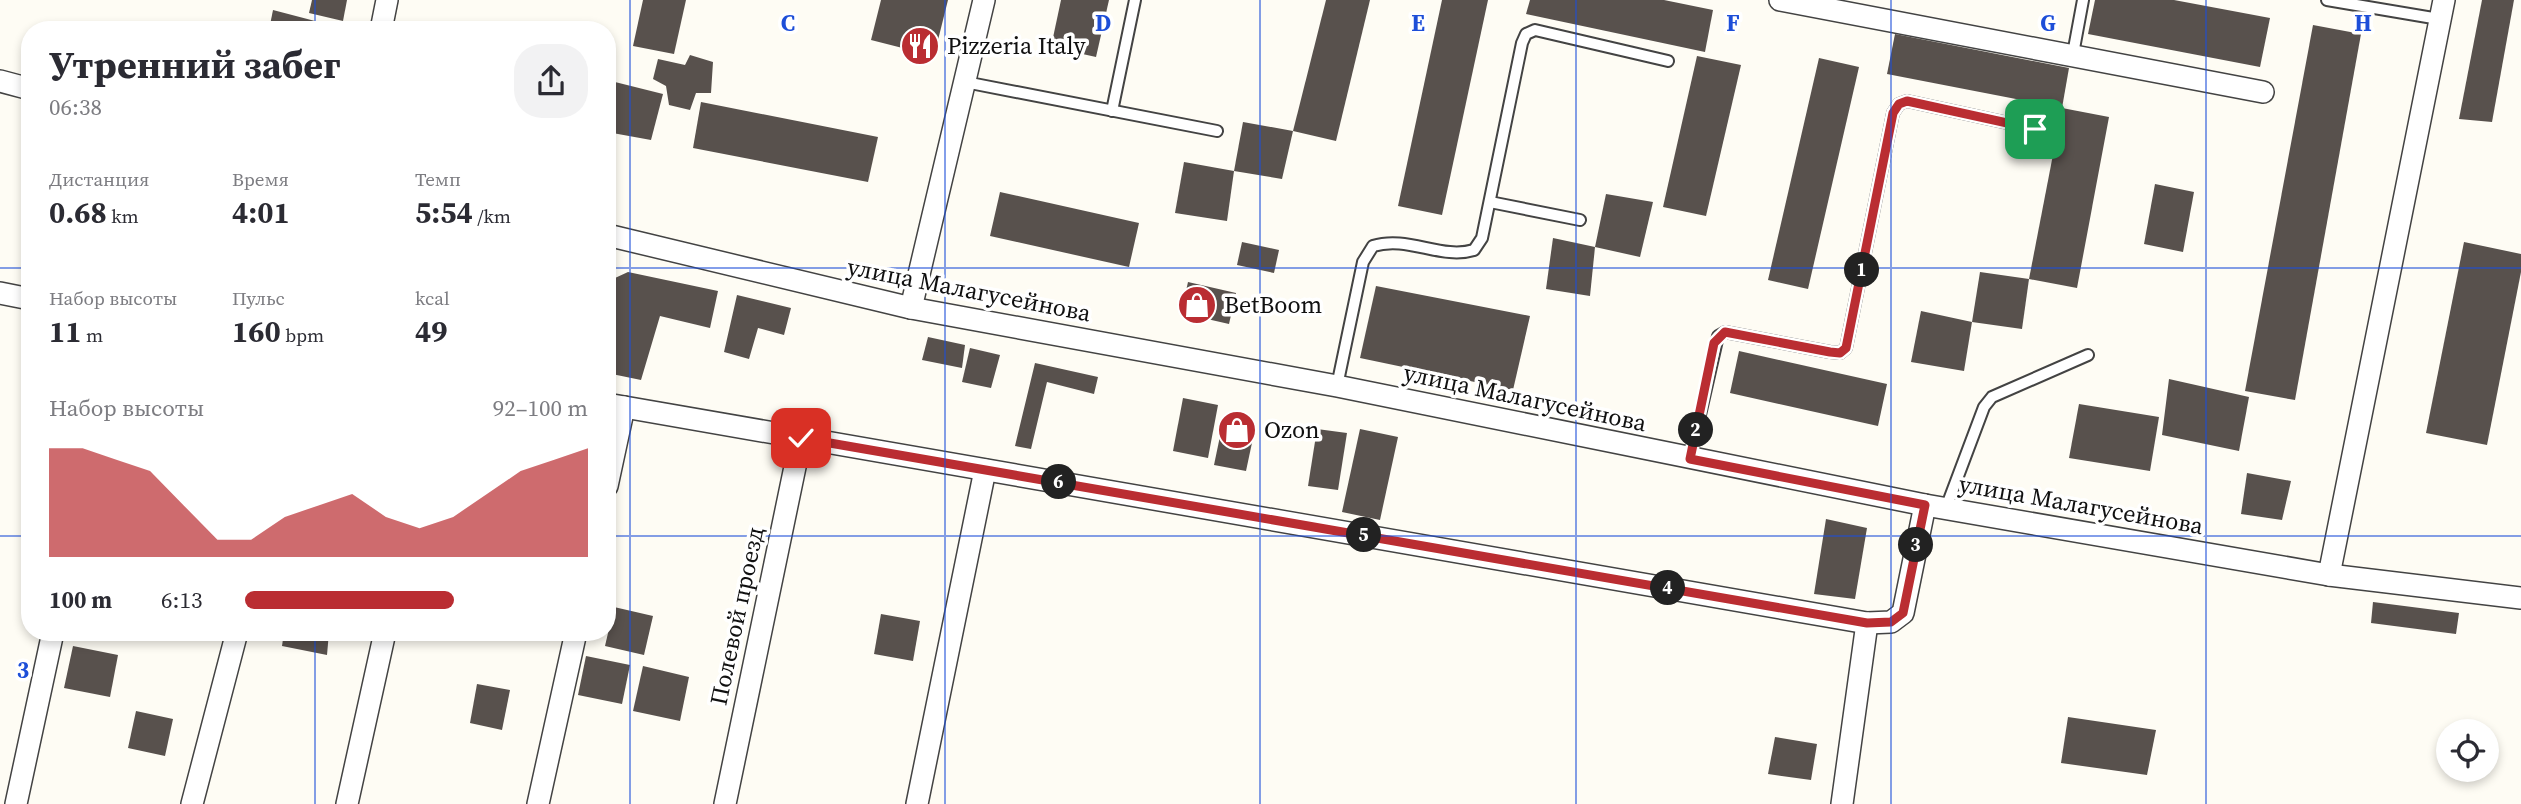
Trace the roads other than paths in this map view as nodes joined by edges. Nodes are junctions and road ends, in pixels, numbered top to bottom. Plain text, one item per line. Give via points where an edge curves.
1 (387, 0) edge
2 (984, 0) edge
3 (1135, 0) edge
4 (1780, 0) edge
5 (2083, 0) edge
6 (2328, 0) edge
7 (2441, 9) edge
8 (383, 21) edge
9 (2073, 54) junction
10 (1668, 61) dead end
11 (0, 81) edge
12 (965, 82) junction
13 (21, 87) edge
14 (2263, 92) dead end
15 (1112, 111) junction
16 (2035, 129) dead end
17 (1217, 131) dead end
18 (1490, 202) junction
19 (1580, 220) dead end
20 (616, 236) edge
21 (0, 293) edge
22 (21, 297) edge
23 (911, 308) junction
24 (2088, 355) dead end
25 (1337, 386) junction
26 (616, 406) edge
27 (801, 438) junction
28 (1690, 459) junction
29 (985, 470) junction
30 (1935, 506) junction
31 (2329, 575) junction
32 (2521, 598) edge
33 (1867, 623) junction
34 (51, 641) edge
35 (235, 641) edge
36 (382, 641) edge
37 (574, 641) edge
38 (16, 804) edge
39 (192, 804) edge
40 (347, 804) edge
41 (538, 804) edge
42 (725, 804) edge
43 (916, 804) edge
44 (1842, 804) edge

1 - 8 street
2 - 12 street
3 - 15 lane
4 - 9 street
5 - 9 lane
6 - 7 lane
7 - 31 street
9 - 14 street
10 - 18 lane via 1535,30 1526,34
11 - 13 street
12 - 15 lane
12 - 23 street
15 - 17 lane
16 - 28 lane via 1907,101 1899,104 1893,113 1846,348 1840,353 1725,332 1718,336
18 - 19 lane
18 - 25 lane via 1482,238 1474,250 1462,254 1390,241 1373,246 1363,262
20 - 23 street, улица Малагусейнова
21 - 22 street
23 - 25 street, улица Малагусейнова
24 - 30 lane via 1992,397
25 - 28 street, улица Малагусейнова
26 - 27 street
27 - 29 street
27 - 42 street, Полевой проезд
28 - 30 street, улица Малагусейнова
29 - 33 street
29 - 43 street
30 - 31 street, улица Малагусейнова
30 - 33 street via 1903,613 1891,622
31 - 32 street, улица Малагусейнова
33 - 44 street
34 - 38 street
35 - 39 street
36 - 40 street
37 - 41 street

